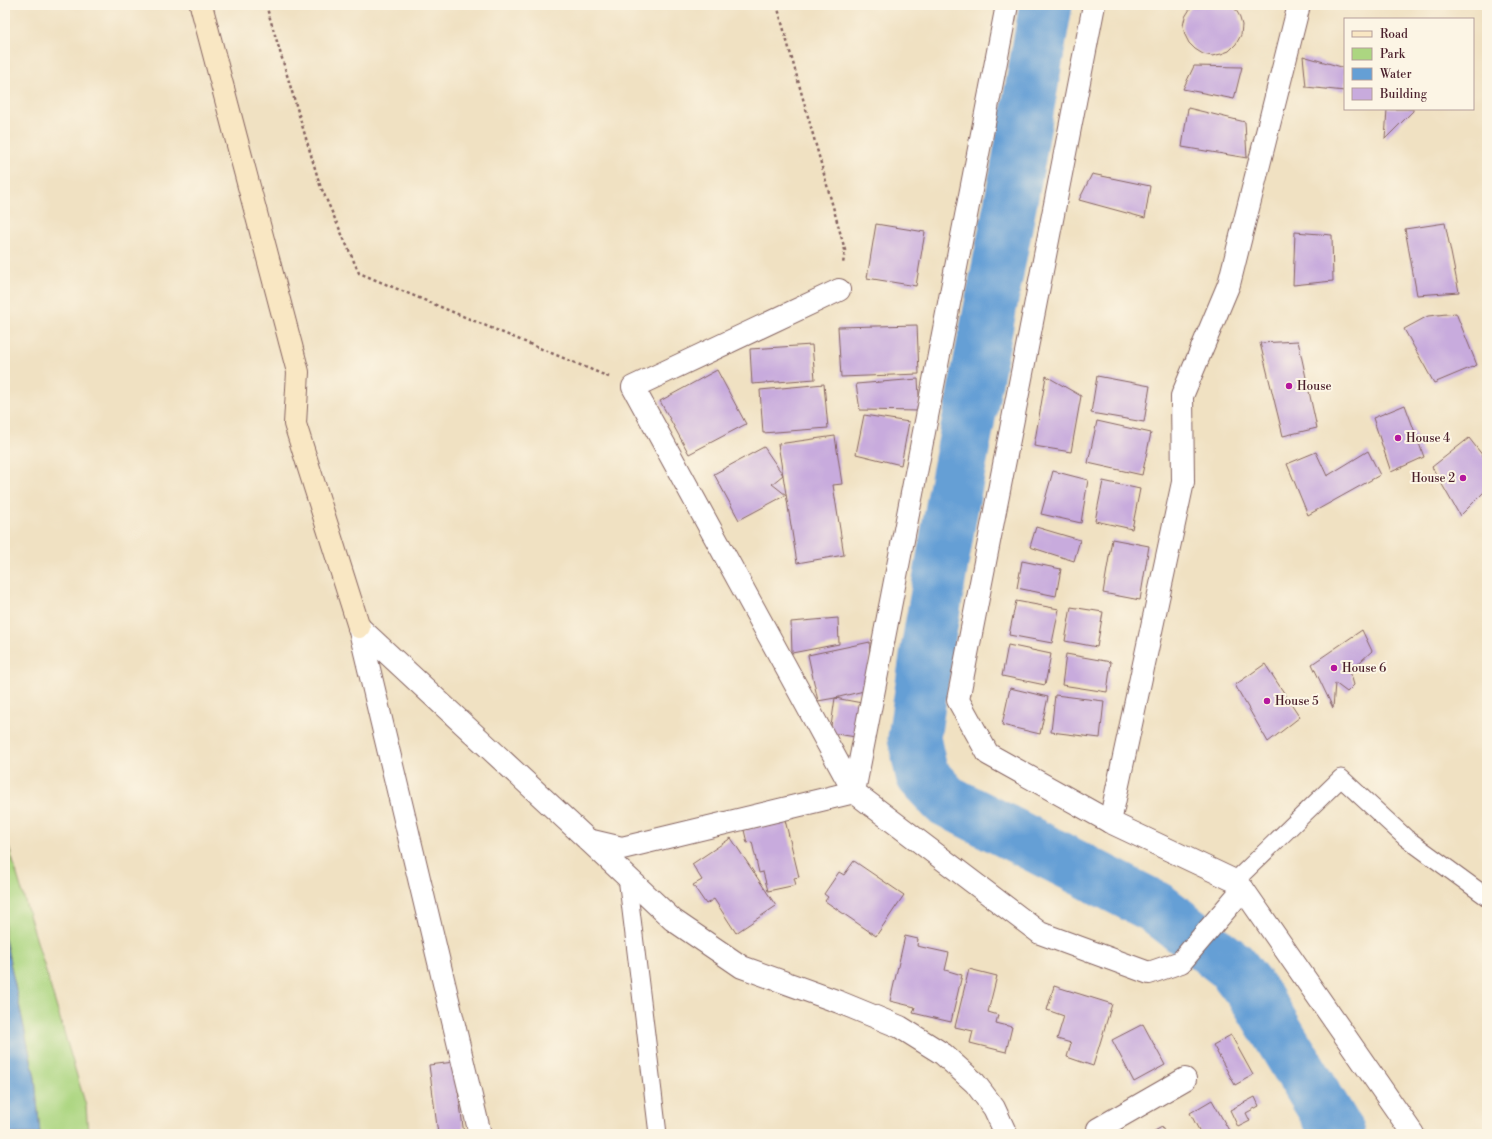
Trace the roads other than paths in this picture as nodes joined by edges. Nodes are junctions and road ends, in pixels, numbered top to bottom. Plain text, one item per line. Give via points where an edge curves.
1 (201, 5) edge
2 (1007, 5) edge
3 (1094, 5) edge
4 (1299, 5) edge
5 (840, 290) road end
6 (358, 627) junction
7 (854, 792) junction
8 (1110, 822) junction
9 (588, 840) junction
10 (627, 877) junction
11 (1239, 885) junction
12 (1487, 897) edge
13 (1185, 1079) dead end
14 (480, 1134) edge
15 (658, 1134) edge
16 (1006, 1134) edge
17 (1098, 1134) edge
18 (1412, 1134) edge

1 - 6 street via 298,372 295,424
2 - 7 street
3 - 8 street via 958,700 988,754
4 - 8 street via 1229,284 1182,396 1183,482
5 - 7 street via 633,387
6 - 9 street
6 - 14 street
7 - 9 street via 622,848
7 - 11 street via 1040,933 1149,973 1181,962
8 - 11 street
9 - 10 street
10 - 15 lane
10 - 16 street via 672,920 742,967 900,1027 943,1054 975,1083 994,1108
11 - 12 lane via 1341,778 1406,838
11 - 18 street
13 - 17 street via 1098,1129

